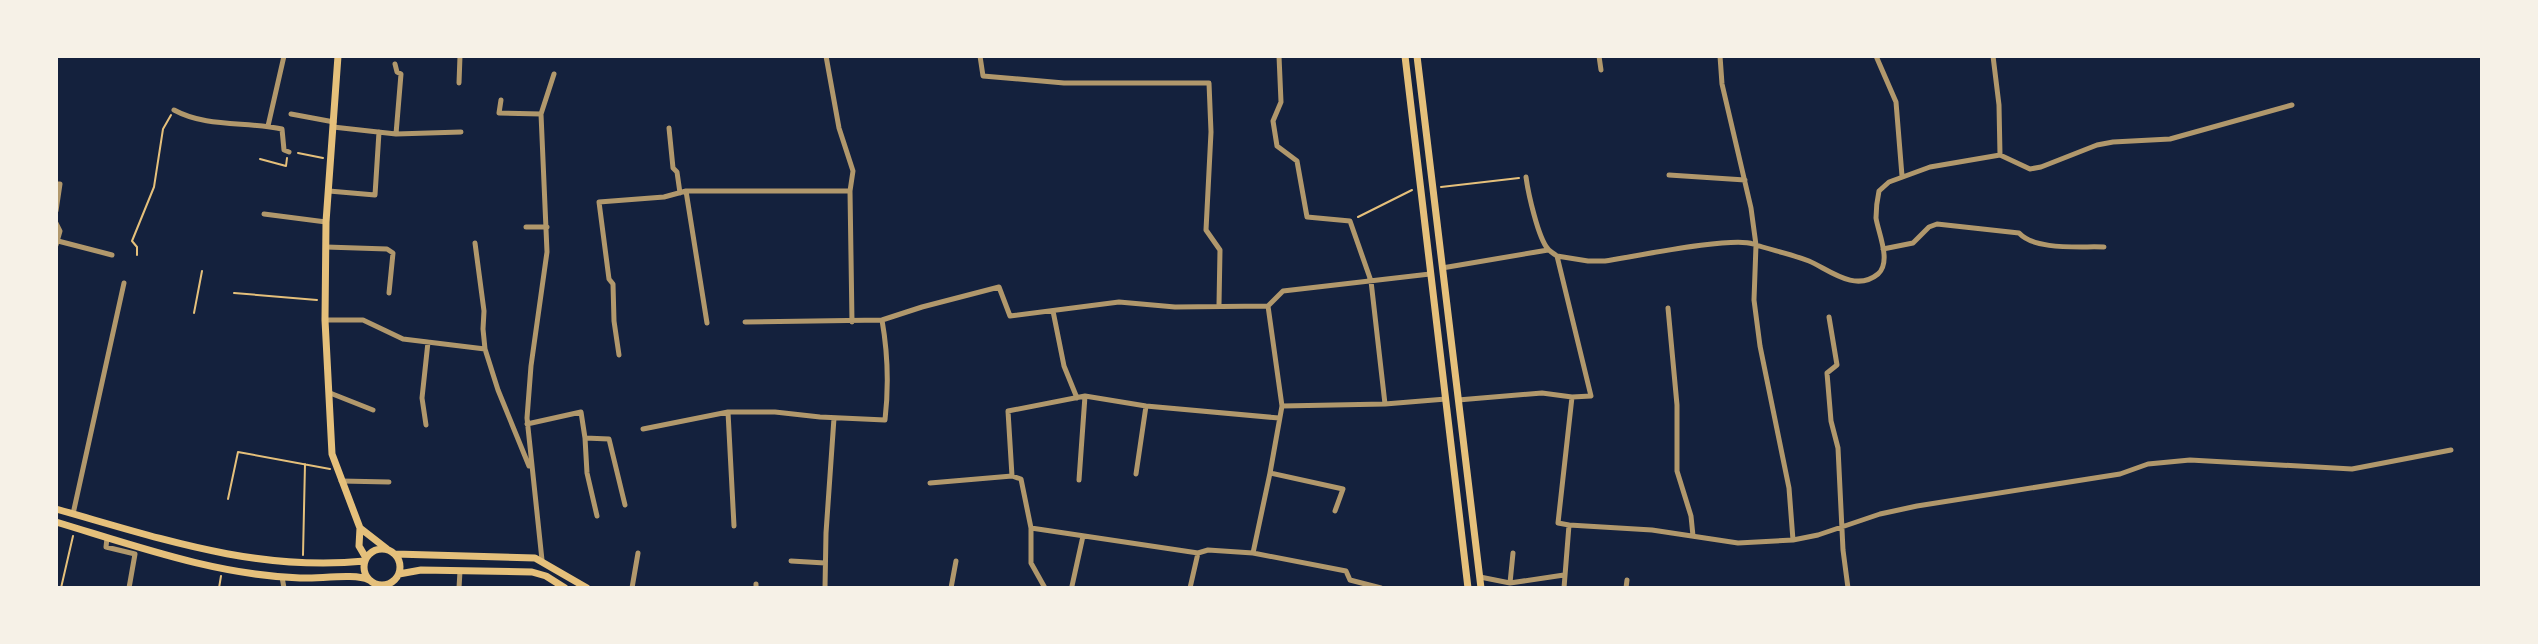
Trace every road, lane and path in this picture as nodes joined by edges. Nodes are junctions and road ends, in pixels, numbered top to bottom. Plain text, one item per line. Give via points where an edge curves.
1 (284, 56) edge
2 (338, 56) edge
3 (460, 56) edge
4 (826, 56) edge
5 (980, 56) edge
6 (1279, 56) edge
7 (1405, 56) edge
8 (1417, 56) edge
9 (1599, 56) edge
10 (1720, 56) edge
11 (1876, 56) edge
12 (1993, 56) edge
13 (395, 64) dead end
14 (1601, 70) dead end
15 (554, 74) dead end
16 (459, 83) dead end
17 (501, 100) dead end
18 (2292, 105) dead end
19 (174, 110) joint
20 (291, 114) dead end
21 (541, 114) junction
22 (333, 125) junction
23 (268, 126) junction
24 (670, 128) dead end
25 (379, 132) junction
26 (461, 132) dead end
27 (396, 134) junction
28 (289, 152) junction
29 (2000, 155) junction
30 (260, 159) dead end
31 (331, 159) junction
32 (1669, 175) dead end
33 (1902, 176) junction
34 (1526, 177) joint
35 (1745, 180) junction
36 (56, 184) edge
37 (1420, 186) junction
38 (1433, 187) junction
39 (329, 191) junction
40 (849, 191) junction
41 (683, 192) junction
42 (56, 211) edge
43 (264, 214) dead end
44 (1350, 221) junction
45 (326, 222) junction
46 (56, 223) edge
47 (547, 227) junction
48 (526, 228) dead end
49 (57, 243) edge
50 (475, 243) dead end
51 (1756, 245) junction
52 (326, 247) junction
53 (2104, 247) dead end
54 (1883, 249) junction
55 (1548, 250) junction
56 (112, 255) dead end
57 (137, 255) dead end
58 (1557, 256) junction
59 (1442, 268) junction
60 (202, 271) dead end
61 (1430, 274) junction
62 (1371, 281) junction
63 (124, 283) dead end
64 (234, 293) dead end
65 (390, 293) dead end
66 (325, 301) junction
67 (1219, 304) junction
68 (1268, 306) junction
69 (1668, 308) dead end
70 (1053, 311) junction
71 (194, 313) dead end
72 (1829, 317) dead end
73 (326, 320) junction
74 (882, 320) junction
75 (852, 322) junction
76 (707, 323) dead end
77 (745, 323) dead end
78 (428, 342) junction
79 (485, 349) junction
80 (1452, 352) junction
81 (1440, 354) junction
82 (619, 355) dead end
83 (330, 393) junction
84 (1085, 396) junction
85 (1572, 397) junction
86 (1077, 398) junction
87 (1446, 399) junction
88 (1458, 400) junction
89 (1385, 404) junction
90 (1146, 406) junction
91 (1282, 406) junction
92 (373, 410) dead end
93 (728, 412) junction
94 (834, 418) junction
95 (1279, 418) junction
96 (527, 424) junction
97 (426, 425) dead end
98 (643, 429) dead end
99 (585, 438) junction
100 (2451, 450) dead end
101 (305, 464) junction
102 (337, 471) junction
103 (532, 471) junction
104 (1270, 473) junction
105 (1136, 474) dead end
106 (1012, 476) junction
107 (1079, 480) dead end
108 (341, 481) junction
109 (389, 482) dead end
110 (930, 483) dead end
111 (228, 499) dead end
112 (625, 505) dead end
113 (56, 509) edge
114 (1335, 511) dead end
115 (73, 514) junction
116 (597, 516) dead end
117 (56, 522) edge
118 (1569, 525) junction
119 (734, 526) dead end
120 (1843, 527) junction
121 (74, 528) junction
122 (360, 528) junction
123 (1031, 528) junction
124 (1083, 536) junction
125 (1693, 536) junction
126 (107, 538) junction
127 (1793, 540) junction
128 (387, 549) junction
129 (639, 553) dead end
130 (1198, 553) junction
131 (1253, 553) junction
132 (1513, 553) dead end
133 (395, 554) junction
134 (365, 560) junction
135 (542, 560) junction
136 (791, 561) dead end
137 (956, 561) dead end
138 (302, 563) junction
139 (825, 563) junction
140 (222, 568) junction
141 (460, 571) junction
142 (1564, 575) junction
143 (546, 576) junction
144 (282, 577) junction
145 (1480, 577) junction
146 (397, 580) edge
147 (1350, 580) junction
148 (1627, 580) dead end
149 (1510, 583) junction
150 (374, 584) edge
151 (1072, 586) edge
152 (61, 588) edge
153 (129, 588) edge
154 (219, 588) edge
155 (284, 588) edge
156 (459, 588) edge
157 (553, 588) edge
158 (565, 588) edge
159 (587, 588) edge
160 (632, 588) edge
161 (825, 588) edge
162 (950, 588) edge
163 (1045, 588) edge
164 (1190, 588) edge
165 (1349, 588) edge
166 (1381, 588) edge
167 (1468, 588) edge
168 (1481, 588) edge
169 (1564, 588) edge
170 (1626, 588) edge
171 (1849, 588) edge

1 - 23 street
2 - 22 main road
3 - 16 street
4 - 40 street via 839,128 853,171
5 - 67 street via 983,76 1064,83 1209,83 1212,132 1206,230 1220,250
6 - 44 street via 1281,102 1273,121 1277,146 1297,161 1307,217
7 - 37 main road
8 - 38 main road
9 - 14 street
10 - 35 street via 1722,84
11 - 33 street via 1896,102
12 - 29 street
13 - 27 street via 401,75
15 - 21 street
17 - 21 street via 499,113
18 - 29 street via 2170,139 2097,145 2030,169
19 - 23 street via 208,121
19 - 57 path via 163,129 154,187 132,241
20 - 22 street
21 - 47 street
22 - 25 street
22 - 31 main road
23 - 28 street via 282,129 284,150
24 - 41 street via 673,167
25 - 27 street
25 - 39 street via 375,195
26 - 27 street
28 - 30 path via 286,166
28 - 31 path
29 - 33 street
31 - 39 main road
32 - 35 street
33 - 54 street via 1879,191 1876,215
34 - 38 path
34 - 55 street
35 - 51 street
36 - 42 street via 60,184
37 - 44 path
37 - 61 main road
38 - 59 main road
39 - 45 main road
40 - 41 street
40 - 75 street
41 - 76 street
41 - 82 street via 599,202
43 - 45 street
44 - 62 street
45 - 52 main road
46 - 49 street via 60,231
47 - 48 street
47 - 96 street
49 - 56 street
50 - 79 street
51 - 54 street via 1808,261 1850,281 1879,274
51 - 58 street via 1716,244 1605,261
51 - 127 street via 1754,300 1789,488
52 - 65 street via 393,253
52 - 66 main road
53 - 54 street via 2037,245 2019,233 1937,223 1913,243
55 - 58 street
55 - 59 street
58 - 85 street via 1591,396
59 - 80 main road
60 - 71 path
61 - 62 street
61 - 81 main road
62 - 68 street via 1283,291
62 - 89 street
63 - 115 street
64 - 66 path
66 - 73 main road
67 - 68 street
67 - 70 street via 1175,307 1119,302
68 - 91 street
69 - 125 street via 1678,471
70 - 74 street via 1010,316 999,286
70 - 86 street via 1064,366
72 - 120 street via 1837,365 1827,373 1827,391 1838,449
73 - 78 street via 363,320 404,339
73 - 83 main road
74 - 75 street
74 - 94 street via 888,356 885,420
75 - 77 street
78 - 79 street
78 - 97 street via 422,398
79 - 103 street
80 - 81 main road
80 - 88 main road
81 - 87 main road
83 - 92 street
83 - 102 main road
84 - 86 street
84 - 90 street
84 - 107 street
85 - 88 street via 1542,393
85 - 118 street via 1558,523
86 - 106 street via 1008,411
87 - 89 street
87 - 167 main road
88 - 145 main road
89 - 91 street
90 - 95 street
90 - 105 street
91 - 95 street
93 - 94 street
93 - 98 street
93 - 119 street
94 - 139 street
95 - 104 street
96 - 99 street via 581,412
96 - 103 street
99 - 112 street via 609,439
99 - 116 street
100 - 120 street via 2352,469 2190,460 2148,464 2120,474 1917,506
101 - 102 path
101 - 111 path via 238,452
101 - 138 path
102 - 108 main road
103 - 135 street
104 - 114 street via 1343,489
104 - 131 street
106 - 110 street
106 - 123 street via 1021,479
108 - 109 street
108 - 122 main road
113 - 115 main road
115 - 138 main road via 172,543 253,560
117 - 121 main road
118 - 125 street
118 - 142 street
120 - 127 street
120 - 171 street
121 - 126 main road
121 - 152 path
122 - 128 main road
122 - 134 main road via 359,546
123 - 124 street
123 - 163 street via 1031,563
124 - 130 street
124 - 151 street
125 - 127 street via 1738,543
126 - 140 main road
126 - 153 street via 106,547 135,554
128 - 133 main road
128 - 134 main road via 375,550
129 - 160 street
130 - 131 street
130 - 164 street
131 - 147 street via 1346,571
132 - 149 street
133 - 135 main road
133 - 146 main road via 400,563
134 - 138 main road
134 - 150 main road via 364,571
135 - 159 main road
136 - 139 street
137 - 162 street
139 - 161 street
140 - 144 main road
140 - 154 path
141 - 143 main road
141 - 146 main road via 421,570
141 - 156 street
142 - 149 street
142 - 169 street
143 - 157 street
143 - 158 main road
144 - 150 main road via 357,576
144 - 155 street
145 - 149 street
145 - 168 main road
146 - 150 main road
147 - 165 street
147 - 166 street
148 - 170 street

